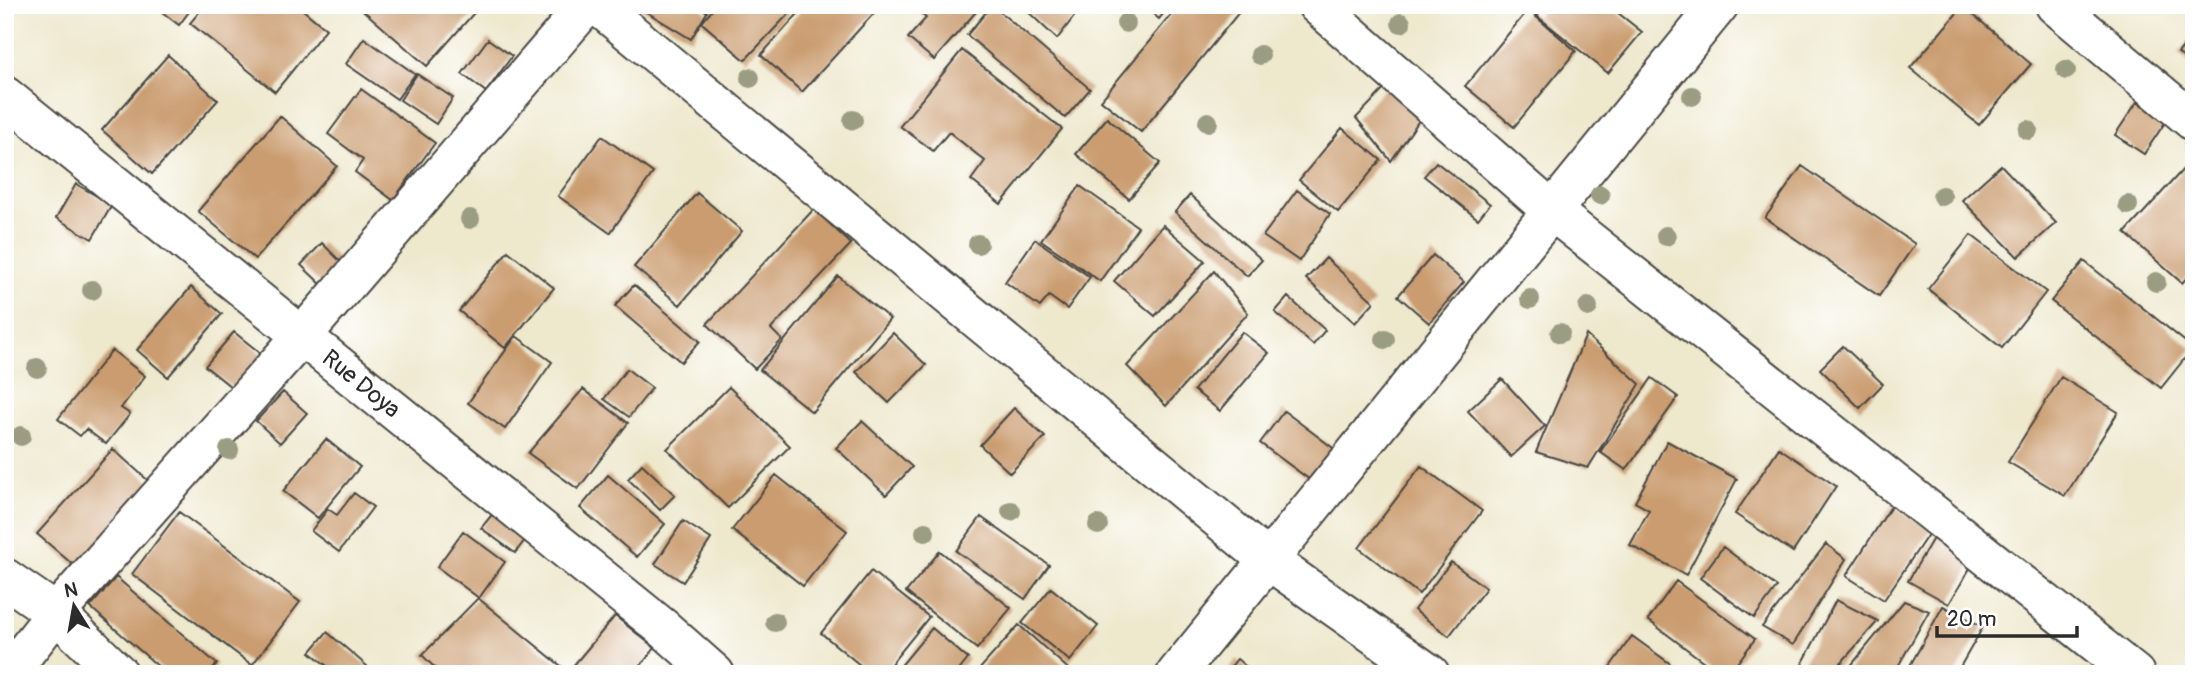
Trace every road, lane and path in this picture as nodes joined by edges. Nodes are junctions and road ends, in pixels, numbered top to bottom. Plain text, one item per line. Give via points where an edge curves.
1 (587, 5) edge
2 (597, 5) edge
3 (1317, 5) edge
4 (1719, 5) edge
5 (2055, 5) edge
6 (5, 96) edge
7 (2194, 122) edge
8 (1552, 211) junction
9 (302, 336) junction
10 (1268, 560) junction
11 (5, 578) edge
12 (56, 613) junction
13 (8, 674) edge
14 (119, 674) edge
15 (715, 674) edge
16 (1176, 674) edge
17 (1430, 674) edge
18 (2135, 674) edge

1 - 9 street
2 - 10 street
3 - 8 street
4 - 8 street
5 - 7 street
6 - 9 street, Rue Doya
8 - 10 street
8 - 18 street
9 - 12 street
9 - 15 street, Rue Doya
10 - 16 street
10 - 17 street
11 - 12 street
12 - 13 street
12 - 14 street

